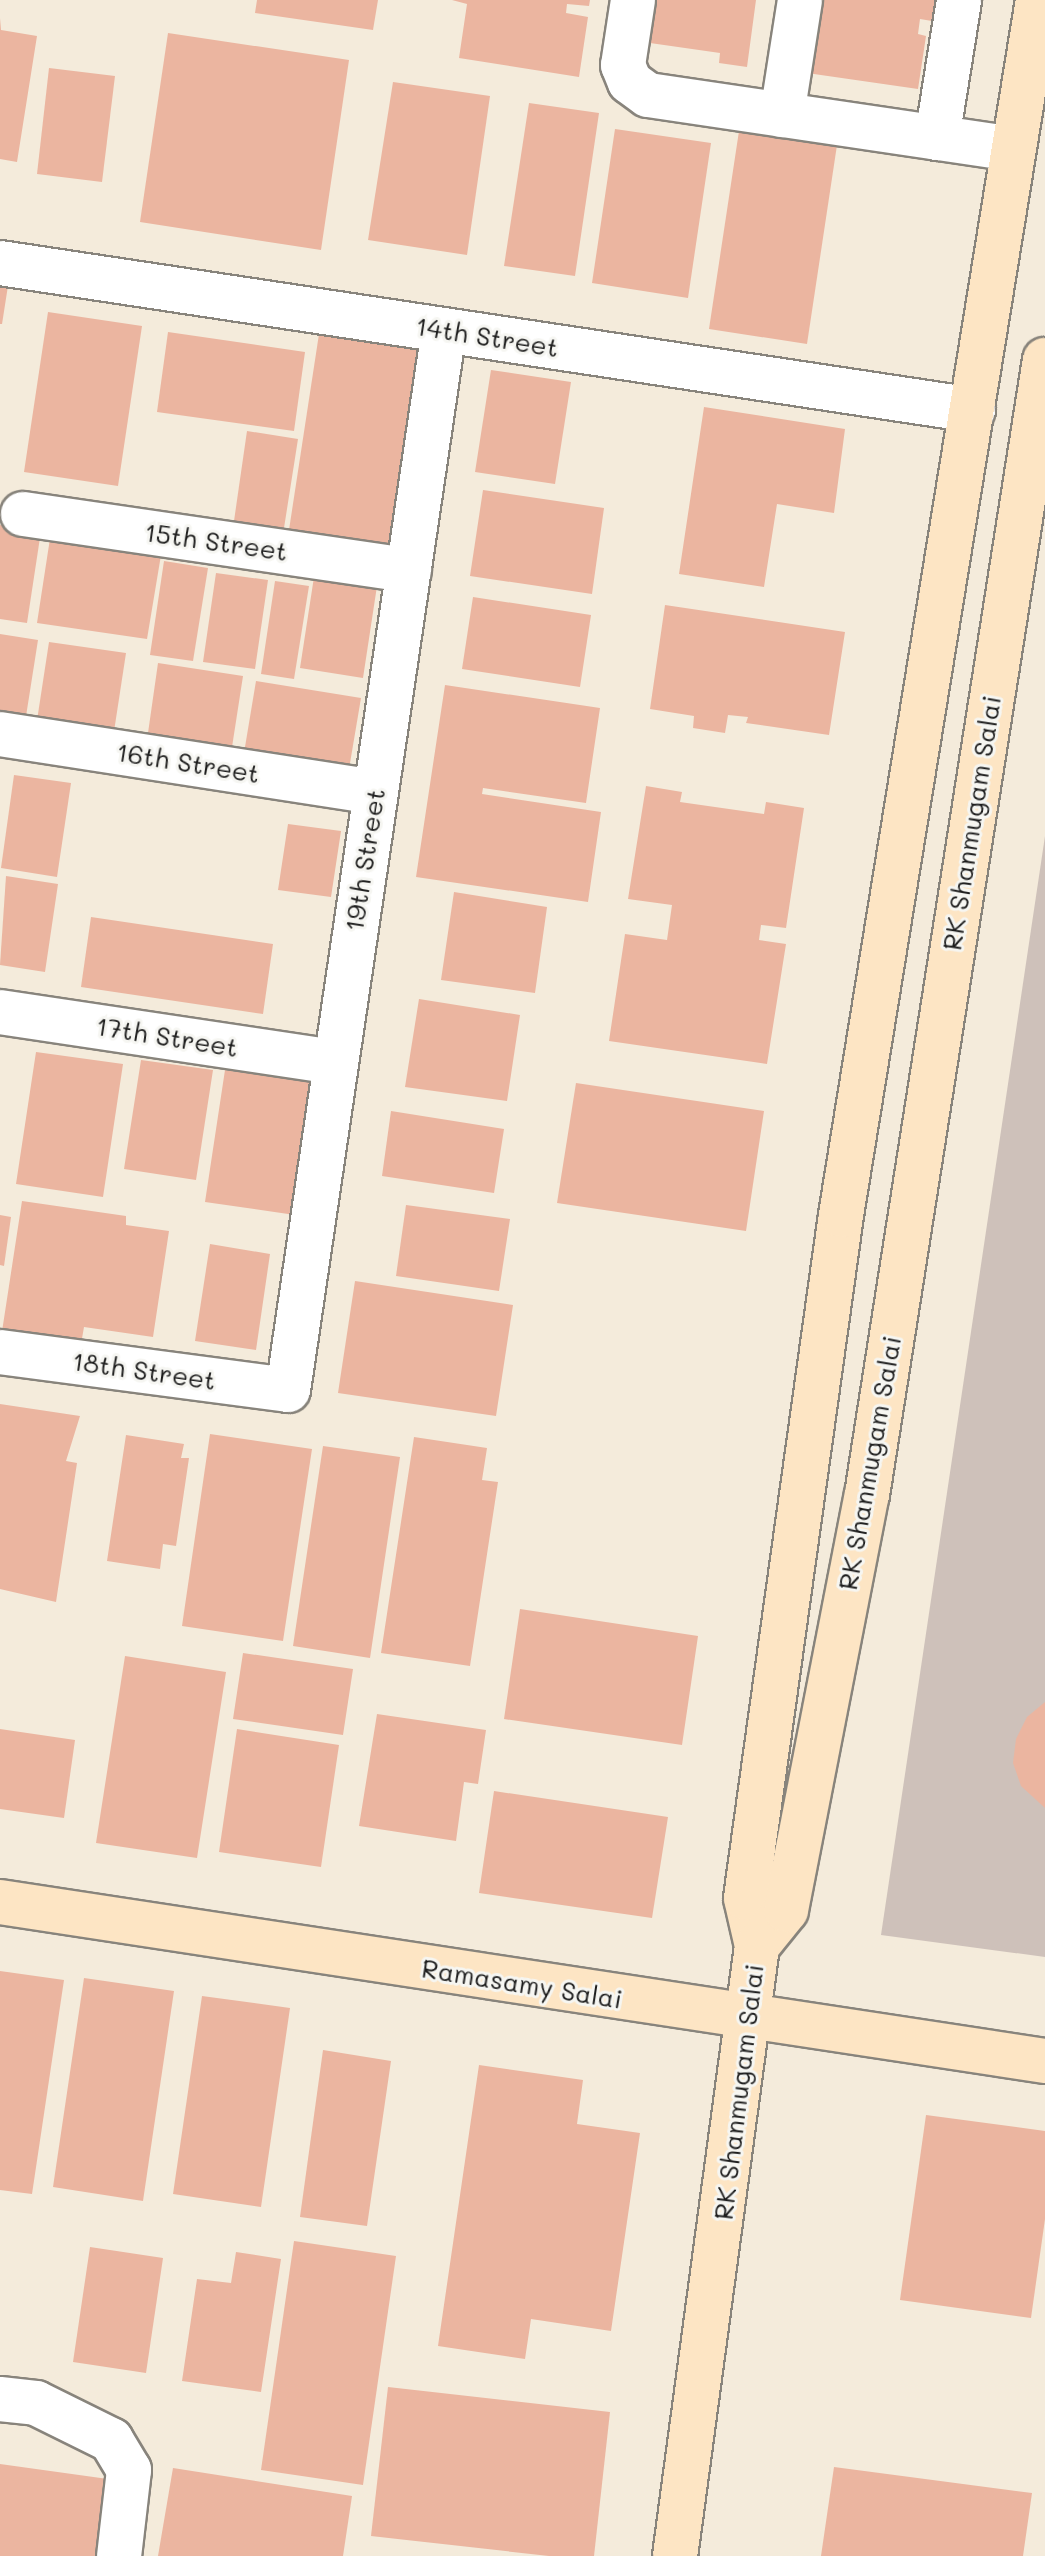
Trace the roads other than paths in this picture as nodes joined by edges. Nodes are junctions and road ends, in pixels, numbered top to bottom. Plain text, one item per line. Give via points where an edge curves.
1 (633, 0) edge
2 (800, 0) edge
3 (959, 0) edge
4 (1038, 0) edge
5 (782, 115) junction
6 (937, 138) junction
7 (1013, 149) junction
8 (0, 263) edge
9 (444, 330) junction
10 (1045, 360) edge
11 (973, 410) junction
12 (23, 514) dead end
13 (409, 570) junction
14 (0, 734) edge
15 (375, 792) junction
16 (877, 998) junction
17 (0, 1012) edge
18 (943, 1012) junction
19 (334, 1062) junction
20 (0, 1352) edge
21 (288, 1390) joint
22 (0, 1902) edge
23 (757, 1946) junction
24 (751, 2020) junction
25 (1045, 2061) edge
26 (18, 2401) edge
27 (119, 2556) edge
28 (675, 2556) edge

1 - 5 street via 623,65 630,82 648,95
2 - 5 street
3 - 6 street
4 - 7 street
5 - 6 street
6 - 7 street
7 - 11 street
8 - 9 street, 14th Street
9 - 11 street, 14th Street
9 - 13 street, 19th Street
10 - 18 street, RK Shanmugam Salai
11 - 16 street
12 - 13 street, 15th Street
13 - 15 street, 19th Street
14 - 15 street, 16th Street
15 - 19 street, 19th Street
16 - 18 street
16 - 23 street via 841,1215 746,1898
17 - 19 street, 17th Street
18 - 23 street, RK Shanmugam Salai via 867,1495 786,1910
19 - 21 street, 19th Street
20 - 21 street, 18th Street
22 - 24 street, Ramasamy Salai
23 - 24 street, RK Shanmugam Salai
24 - 25 street, Ramasamy Salai
24 - 28 street, RK Shanmugam Salai
26 - 27 street via 111,2440 129,2470

